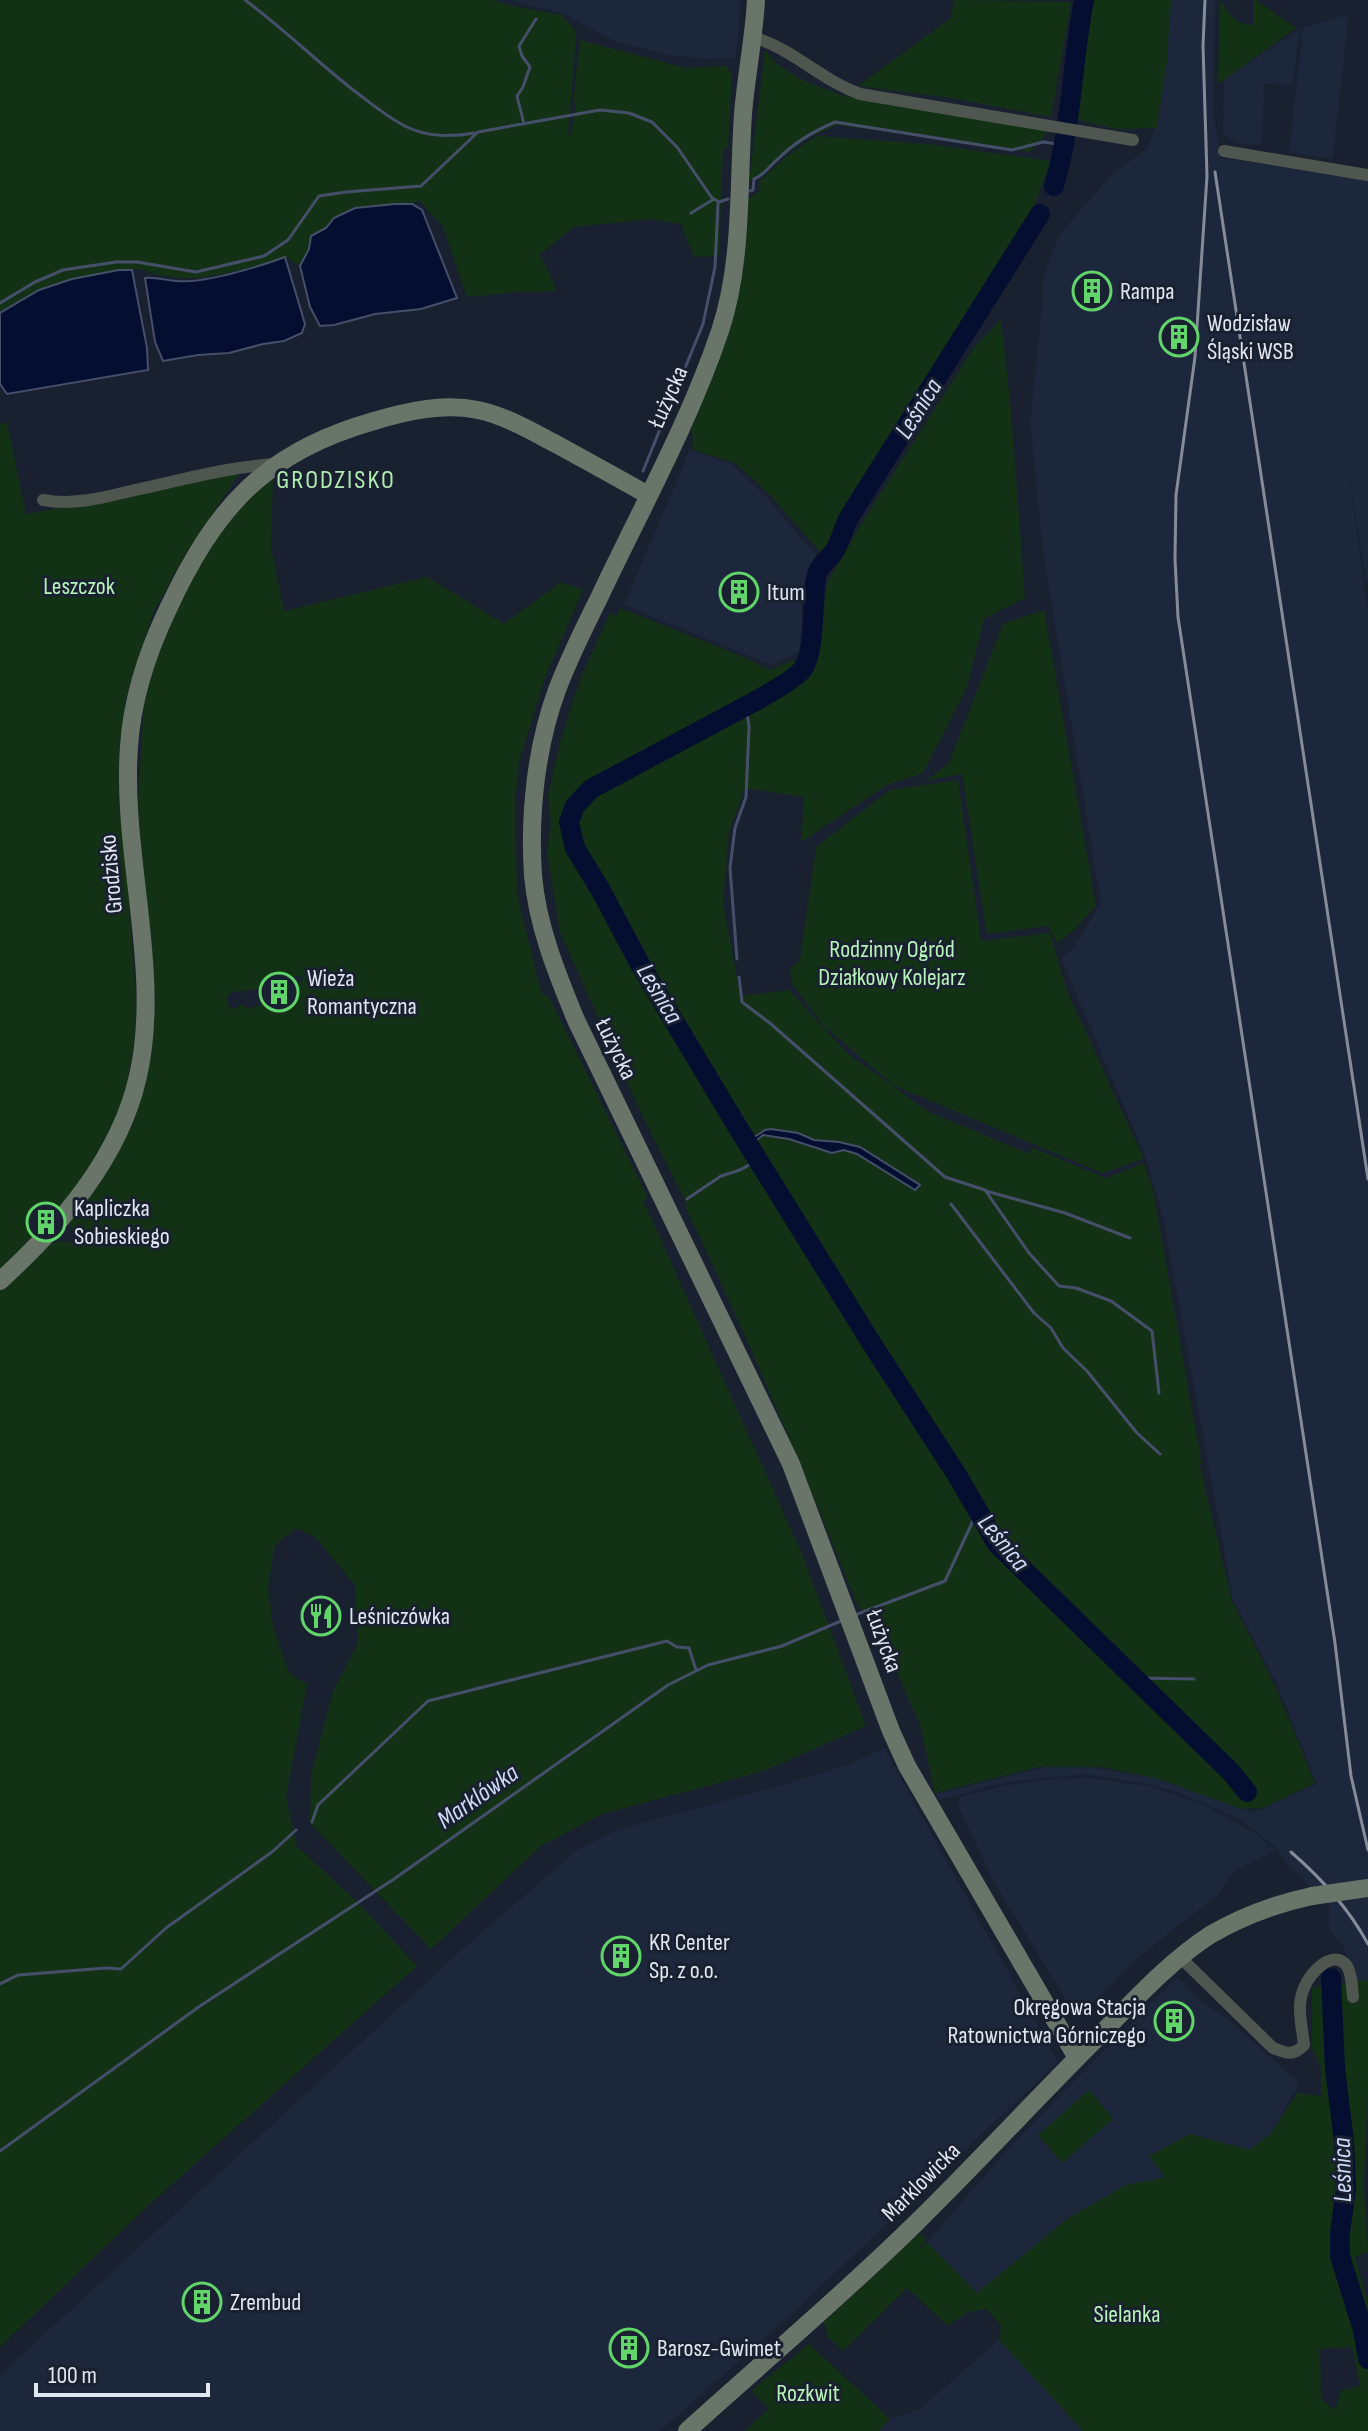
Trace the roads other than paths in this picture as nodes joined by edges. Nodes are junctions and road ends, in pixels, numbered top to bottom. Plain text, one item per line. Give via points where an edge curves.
1 (756, 0) edge
2 (753, 37) junction
3 (1133, 140) dead end
4 (1224, 151) dead end
5 (1368, 175) edge
6 (279, 464) junction
7 (648, 495) junction
8 (43, 500) dead end
9 (0, 1281) edge
10 (1368, 1888) edge
11 (1181, 1958) junction
12 (1353, 1997) dead end
13 (1077, 2058) junction
14 (687, 2431) edge

1 - 2 main road, Łużycka
2 - 3 street via 860,94
2 - 7 main road, Łużycka via 743,109 737,241 722,327
4 - 5 street
6 - 7 main road, Grodzisko via 345,429 406,412 459,407 508,419
6 - 8 street, Grodzisko via 62,504
6 - 9 main road, Grodzisko via 245,491 203,540 164,618 135,701 128,774 145,1015 134,1090 110,1147 78,1197 45,1239
7 - 13 main road, Łużycka via 563,677 548,721 534,808 538,905 576,1020 791,1464 907,1766
10 - 11 main road, Marklowicka, bridge via 1257,1911 1217,1931
11 - 12 street via 1273,2048 1289,2053 1304,2045 1299,2007 1308,1979 1319,1966 1330,1960 1349,1968
11 - 13 main road, Marklowicka
13 - 14 main road, Marklowicka via 865,2272

